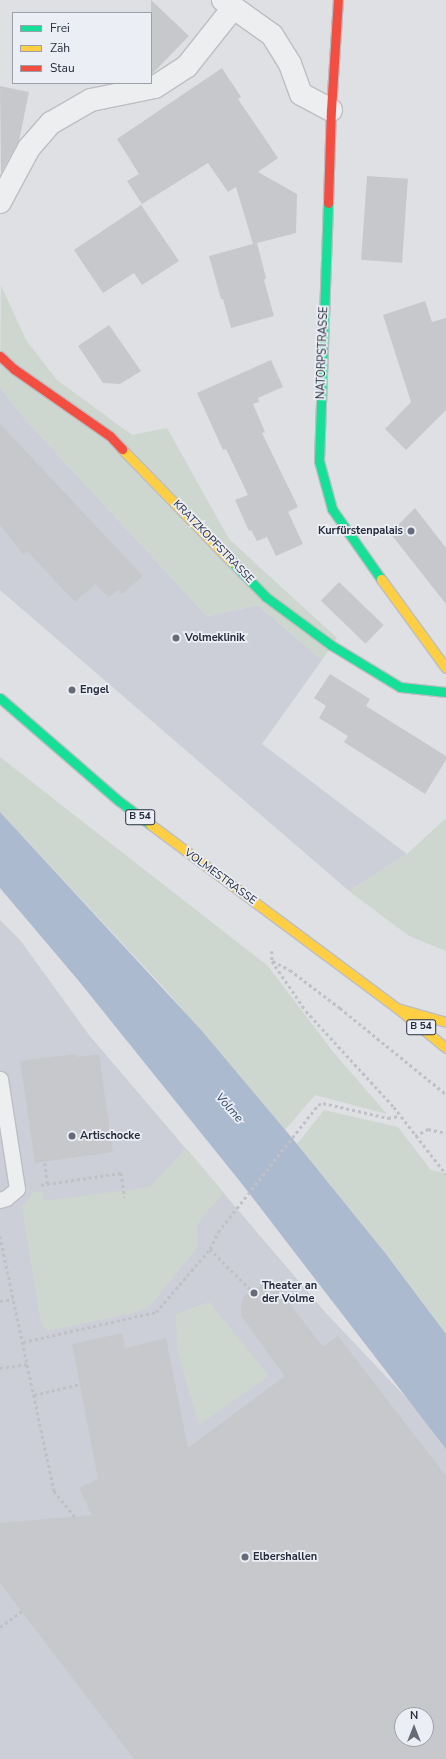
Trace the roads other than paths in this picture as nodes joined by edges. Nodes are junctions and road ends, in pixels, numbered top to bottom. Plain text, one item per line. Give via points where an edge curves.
1 (338, 0) edge
2 (229, 4) edge
3 (330, 110) junction
4 (0, 202) edge
5 (0, 356) edge
6 (446, 668) edge
7 (446, 692) edge
8 (0, 698) edge
9 (397, 1008) junction
10 (446, 1022) edge
11 (446, 1048) edge
12 (0, 1079) edge
13 (0, 1200) edge

1 - 3 street, NATORPSTRASSE
2 - 3 street via 272,35 290,64 302,94
2 - 4 street via 187,66 155,87 91,100 51,123 29,148
3 - 6 street, NATORPSTRASSE via 320,461 332,509
5 - 7 street, KRATZKOPFSTRASSE via 14,369 110,436 266,597 331,645 400,687
8 - 9 street, VOLMESTRASSE / B 54 via 119,801
9 - 10 street
9 - 11 street, VOLMESTRASSE / B 54
12 - 13 lane via 17,1189

